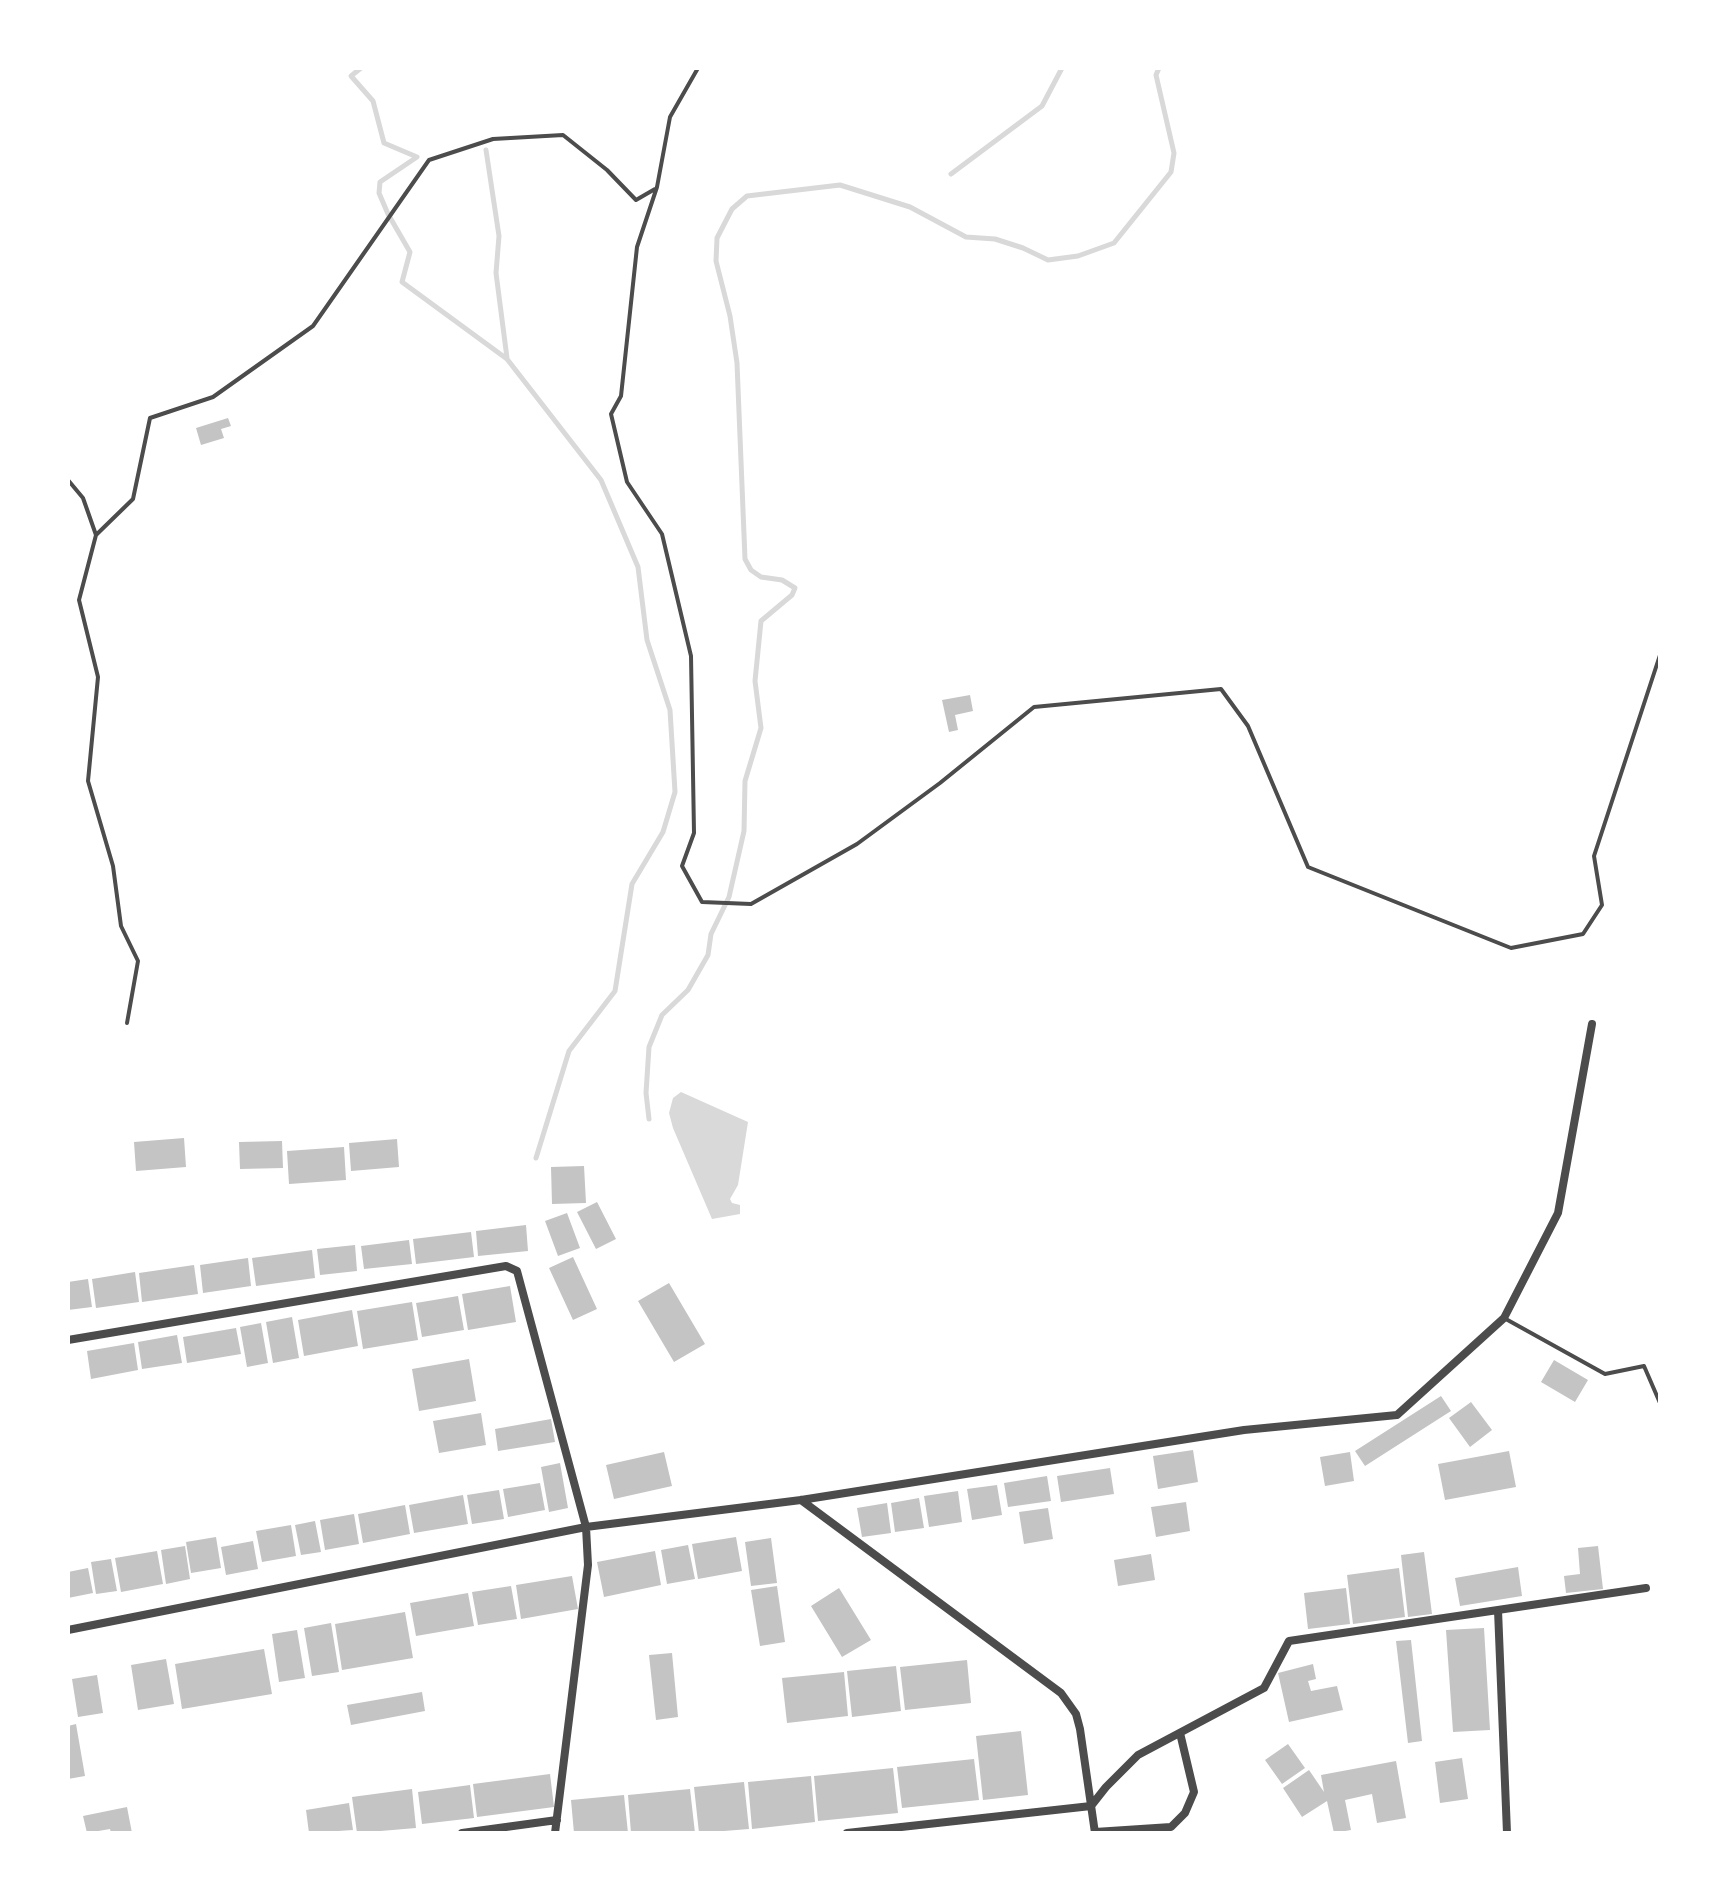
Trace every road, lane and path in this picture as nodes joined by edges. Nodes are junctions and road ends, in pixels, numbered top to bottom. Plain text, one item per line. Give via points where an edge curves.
1 (698, 68) edge
2 (657, 187) junction
3 (68, 480) edge
4 (96, 535) junction
5 (1660, 655) edge
6 (127, 1023) dead end
7 (1592, 1024) dead end
8 (1504, 1318) junction
9 (68, 1340) edge
10 (1660, 1403) edge
11 (801, 1500) junction
12 (586, 1527) junction
13 (1646, 1588) dead end
14 (1498, 1610) junction
15 (68, 1630) edge
16 (1180, 1733) junction
17 (1091, 1806) junction
18 (557, 1820) junction
19 (1095, 1832) edge
20 (462, 1833) edge
21 (555, 1833) edge
22 (847, 1833) edge
23 (1507, 1833) edge

1 - 2 lane via 670,117
2 - 4 lane via 636,200 563,135 493,139 429,160 313,326 213,397 150,418 133,499
2 - 5 lane via 637,247 621,396 611,414 627,482 662,534 691,656 694,833 682,866 702,902 751,904 857,844 1034,707 1221,689 1248,726 1308,867 1511,948 1583,934 1602,905 1594,856
3 - 4 lane via 83,498
4 - 6 lane via 79,600 98,677 88,781 113,866 121,926 138,961
7 - 8 street via 1558,1213
8 - 10 lane via 1605,1374 1644,1366
8 - 11 street via 1397,1415 1244,1430
9 - 12 street via 506,1266 517,1271 522,1284
11 - 12 street
11 - 17 street via 1061,1693 1080,1729
12 - 15 street
12 - 18 street via 588,1565
13 - 14 street
14 - 16 street via 1289,1641 1264,1688
14 - 23 street
16 - 17 street via 1138,1755
16 - 19 street via 1194,1792 1185,1813 1171,1827
17 - 19 street
17 - 22 street
18 - 20 street
18 - 21 street

